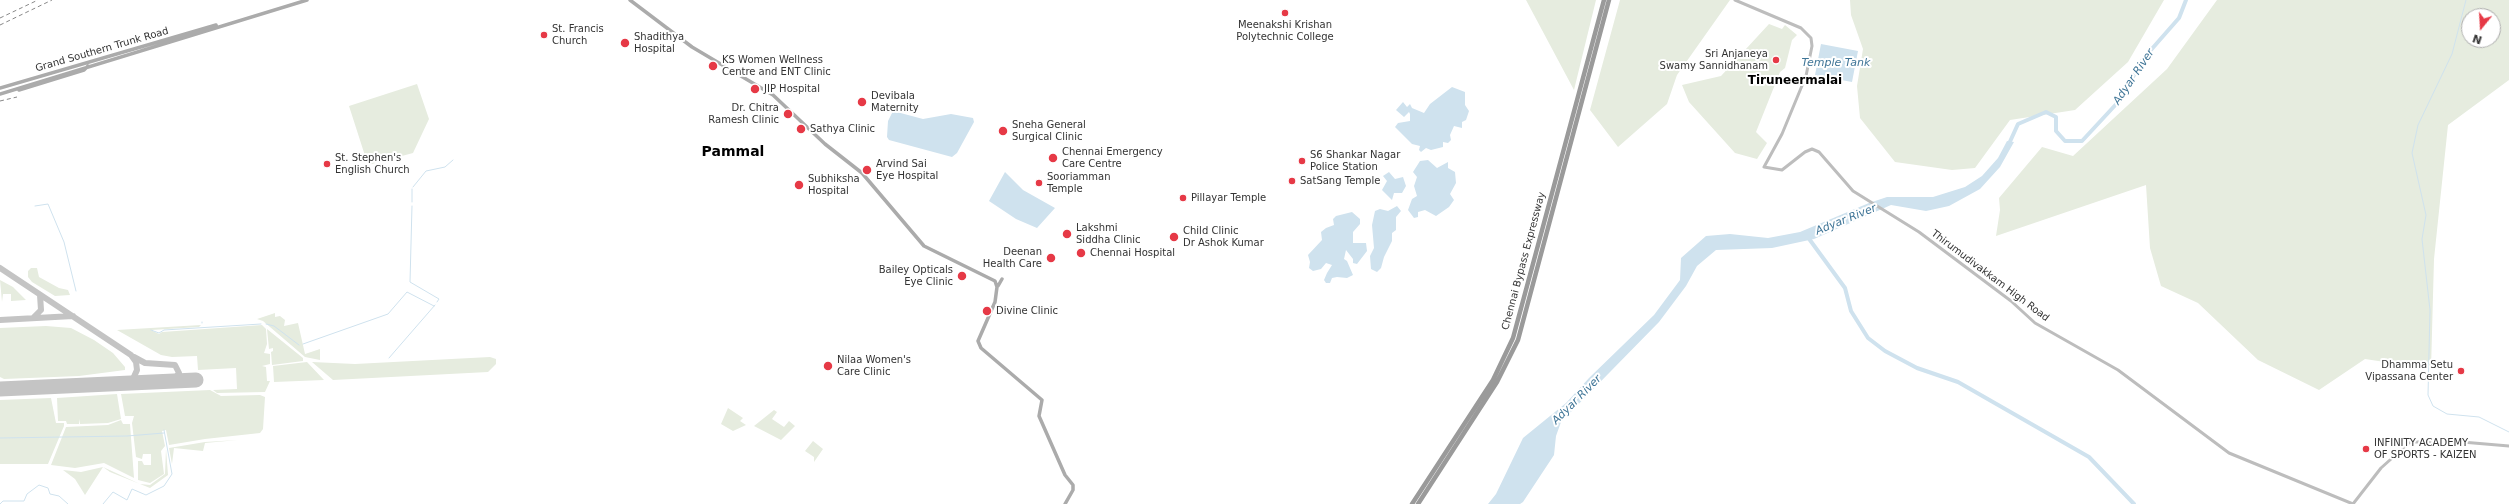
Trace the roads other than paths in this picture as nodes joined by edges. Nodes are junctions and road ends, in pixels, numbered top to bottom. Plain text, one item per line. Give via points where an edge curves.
1 (299, 0) edge
2 (307, 0) edge
3 (630, 0) edge
4 (1604, 0) edge
5 (1609, 0) edge
6 (1735, 0) edge
7 (224, 23) junction
8 (89, 65) junction
9 (0, 88) edge
10 (0, 95) edge
11 (1579, 102) junction
12 (1002, 279) dead end
13 (998, 287) junction
14 (1520, 326) junction
15 (1516, 339) junction
16 (2509, 446) edge
17 (1066, 504) edge
18 (1412, 504) edge
19 (1418, 504) edge
20 (2353, 504) edge

1 - 7 main road
2 - 7 main road
3 - 13 main road via 692,47 772,95 825,144 862,173 911,232 927,246 991,278
4 - 11 highway, Chennai Bypass Expressway
5 - 11 highway, Chennai Bypass Expressway
6 - 20 main road, Thirumudivakkam High Road via 1801,28 1811,38 1809,65 1790,115 1764,167 1782,170 1812,149 1824,157 1852,191 1919,232 2011,301 2035,323 2118,370 2229,453
7 - 8 main road, Grand Southern Trunk Road via 168,43
7 - 9 main road, Grand Southern Trunk Road
8 - 10 main road
8 - 10 main road via 84,70
11 - 14 highway, Chennai Bypass Expressway via 1577,120
11 - 14 highway, Chennai Bypass Expressway via 1554,181
12 - 13 main road
13 - 17 main road via 995,302 978,342 981,348 1042,400 1039,416 1064,475 1073,485
14 - 15 highway, Chennai Bypass Expressway
15 - 18 highway, Chennai Bypass Expressway via 1493,380
15 - 19 highway, Chennai Bypass Expressway via 1497,382
16 - 20 main road, Thirumudivakkam High Road via 2462,442 2410,442 2381,468

